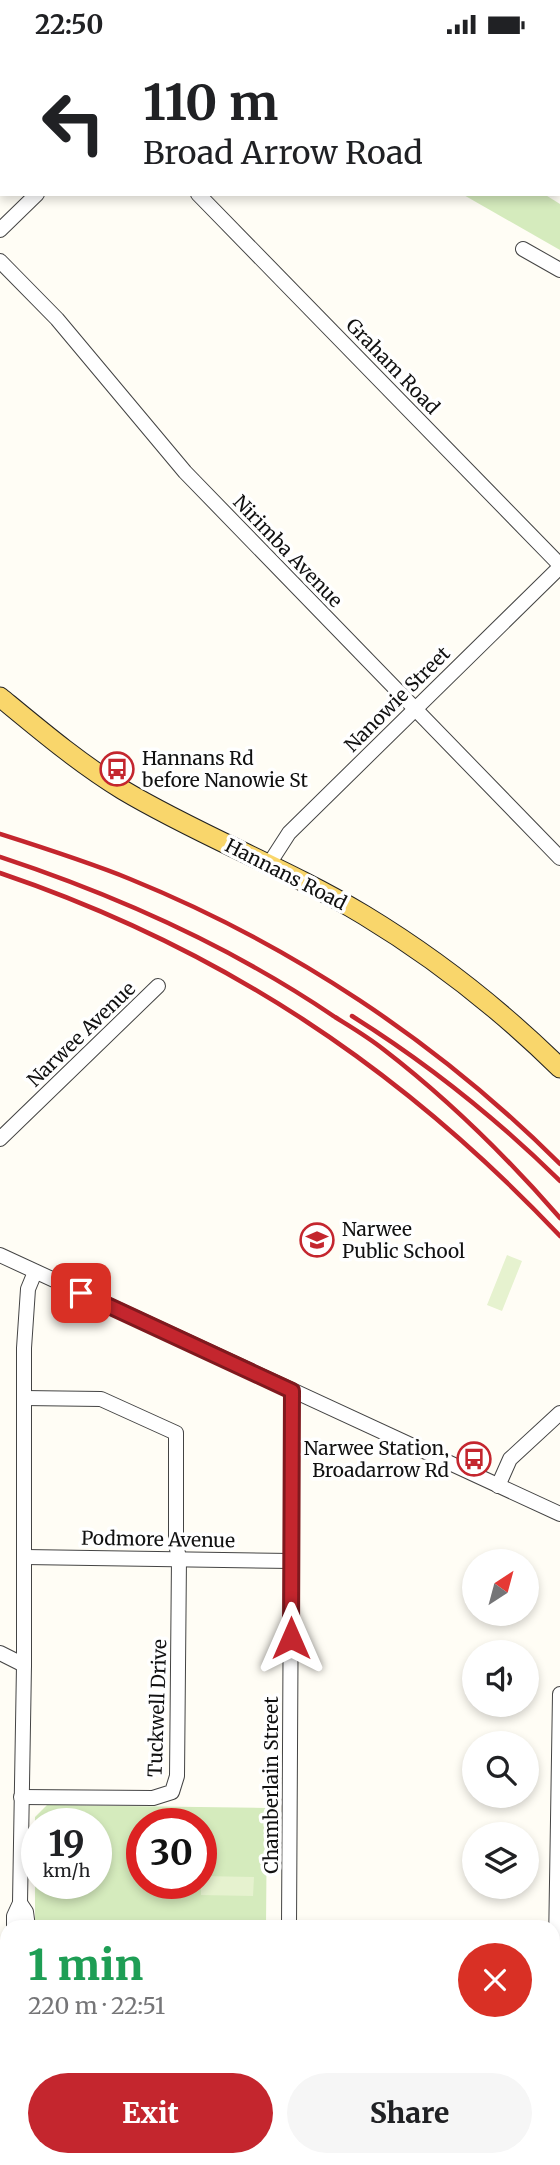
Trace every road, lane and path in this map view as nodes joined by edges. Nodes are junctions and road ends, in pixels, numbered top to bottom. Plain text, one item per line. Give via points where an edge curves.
1 (35, 196) edge
2 (200, 196) edge
3 (0, 230) edge
4 (523, 249) dead end
5 (0, 261) edge
6 (560, 270) edge
7 (560, 566) edge
8 (0, 698) edge
9 (415, 709) junction
10 (560, 858) edge
11 (270, 864) junction
12 (158, 986) dead end
13 (560, 1068) edge
14 (0, 1139) edge
15 (0, 1255) edge
16 (36, 1272) junction
17 (292, 1391) junction
18 (24, 1398) junction
19 (560, 1413) edge
20 (498, 1486) junction
21 (560, 1514) edge
22 (25, 1557) junction
23 (179, 1558) junction
24 (291, 1561) junction
25 (0, 1653) edge
26 (24, 1665) junction
27 (560, 1694) edge
28 (22, 1797) junction
29 (559, 1861) edge
30 (20, 1903) junction
31 (14, 1920) edge
32 (28, 1920) edge
33 (289, 1920) edge
34 (558, 1920) edge

1 - 3 street
2 - 7 street, Graham Road
4 - 6 street
5 - 9 street, Nirimba Avenue via 57,319 185,473
7 - 9 street, Nanowie Street
8 - 11 main road, Hannans Road via 63,750 124,790
9 - 10 street, Nirimba Avenue
9 - 11 street, Nanowie Street via 289,833
11 - 13 main road, Hannans Road via 362,914 433,960
12 - 14 street, Narwee Avenue
15 - 16 street
16 - 17 street
16 - 18 street via 27,1289
17 - 20 street
17 - 24 street, Chamberlain Street
18 - 22 street
18 - 23 street via 100,1399 176,1433
19 - 20 street via 510,1459
20 - 21 street
22 - 23 street, Podmore Avenue
22 - 26 street
23 - 24 street, Podmore Avenue
23 - 28 street, Tuckwell Drive via 177,1776 172,1792 153,1798
24 - 33 street, Chamberlain Street
25 - 26 street
26 - 28 street
27 - 29 street
28 - 30 street
29 - 34 street
30 - 31 street
30 - 32 street

